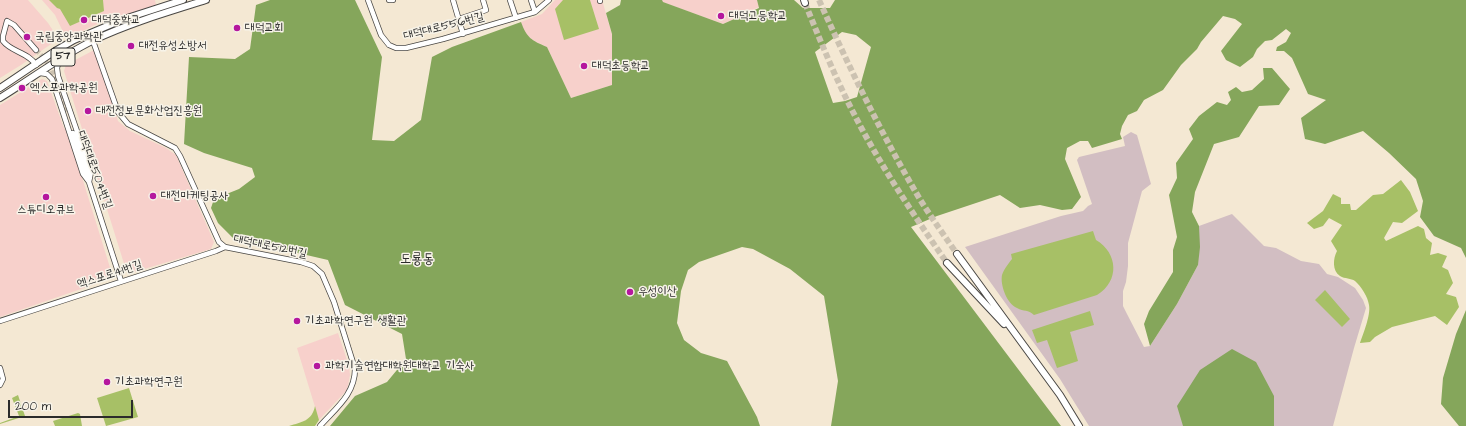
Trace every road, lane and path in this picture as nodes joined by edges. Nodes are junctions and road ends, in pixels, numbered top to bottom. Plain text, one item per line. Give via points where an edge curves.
1 (183, 0) edge
2 (206, 0) edge
3 (368, 0) edge
4 (389, 0) edge
5 (392, 0) edge
6 (453, 0) edge
7 (483, 0) edge
8 (510, 0) edge
9 (532, 0) edge
10 (549, 0) edge
11 (535, 12) junction
12 (516, 18) junction
13 (459, 19) junction
14 (18, 30) junction
15 (4, 32) junction
16 (463, 34) junction
17 (93, 41) junction
18 (36, 50) tunnel mouth
19 (59, 60) junction
20 (36, 65) junction
21 (40, 73) junction
22 (0, 88) edge
23 (0, 98) edge
24 (69, 107) junction
25 (64, 112) junction
26 (90, 182) junction
27 (225, 247) junction
28 (957, 254) tunnel mouth
29 (947, 262) tunnel mouth
30 (121, 281) junction
31 (0, 321) edge
32 (1022, 344) junction
33 (0, 368) edge
34 (0, 385) edge
35 (320, 426) edge
36 (1080, 426) edge

1 - 20 main road, 57 via 124,19 74,40
2 - 17 main road, 57 via 130,24
3 - 16 street, 대덕대로556번길 via 381,35 389,45 396,48 406,48
4 - 5 street
6 - 13 street
7 - 13 street, 대덕대로556번길 via 486,10
8 - 12 street
9 - 11 street
10 - 11 street, 대덕대로556번길
11 - 12 street, 대덕대로556번길
12 - 16 street, 대덕대로556번길
13 - 16 street
14 - 15 street via 10,29
14 - 15 street via 7,21
14 - 18 street
15 - 20 street via 5,44 33,60
17 - 19 main road, 57
17 - 27 street, 대덕대로512번길 via 118,112 128,124 174,148 180,156 218,242
19 - 21 main road, 57
19 - 24 street via 58,76
20 - 22 main road, 57
21 - 23 main road, 57
21 - 25 street via 48,74 52,79
24 - 25 street via 63,107
24 - 26 street via 91,172
25 - 26 street
26 - 30 street, 대덕대로504번길
27 - 30 street, 엑스포로41번길
27 - 35 street, 대덕대로512번길 via 301,262 313,266 322,274 341,324 355,374 347,396
28 - 32 main road
29 - 32 main road
30 - 31 street, 엑스포로41번길
32 - 36 main road
33 - 34 street via 3,379

